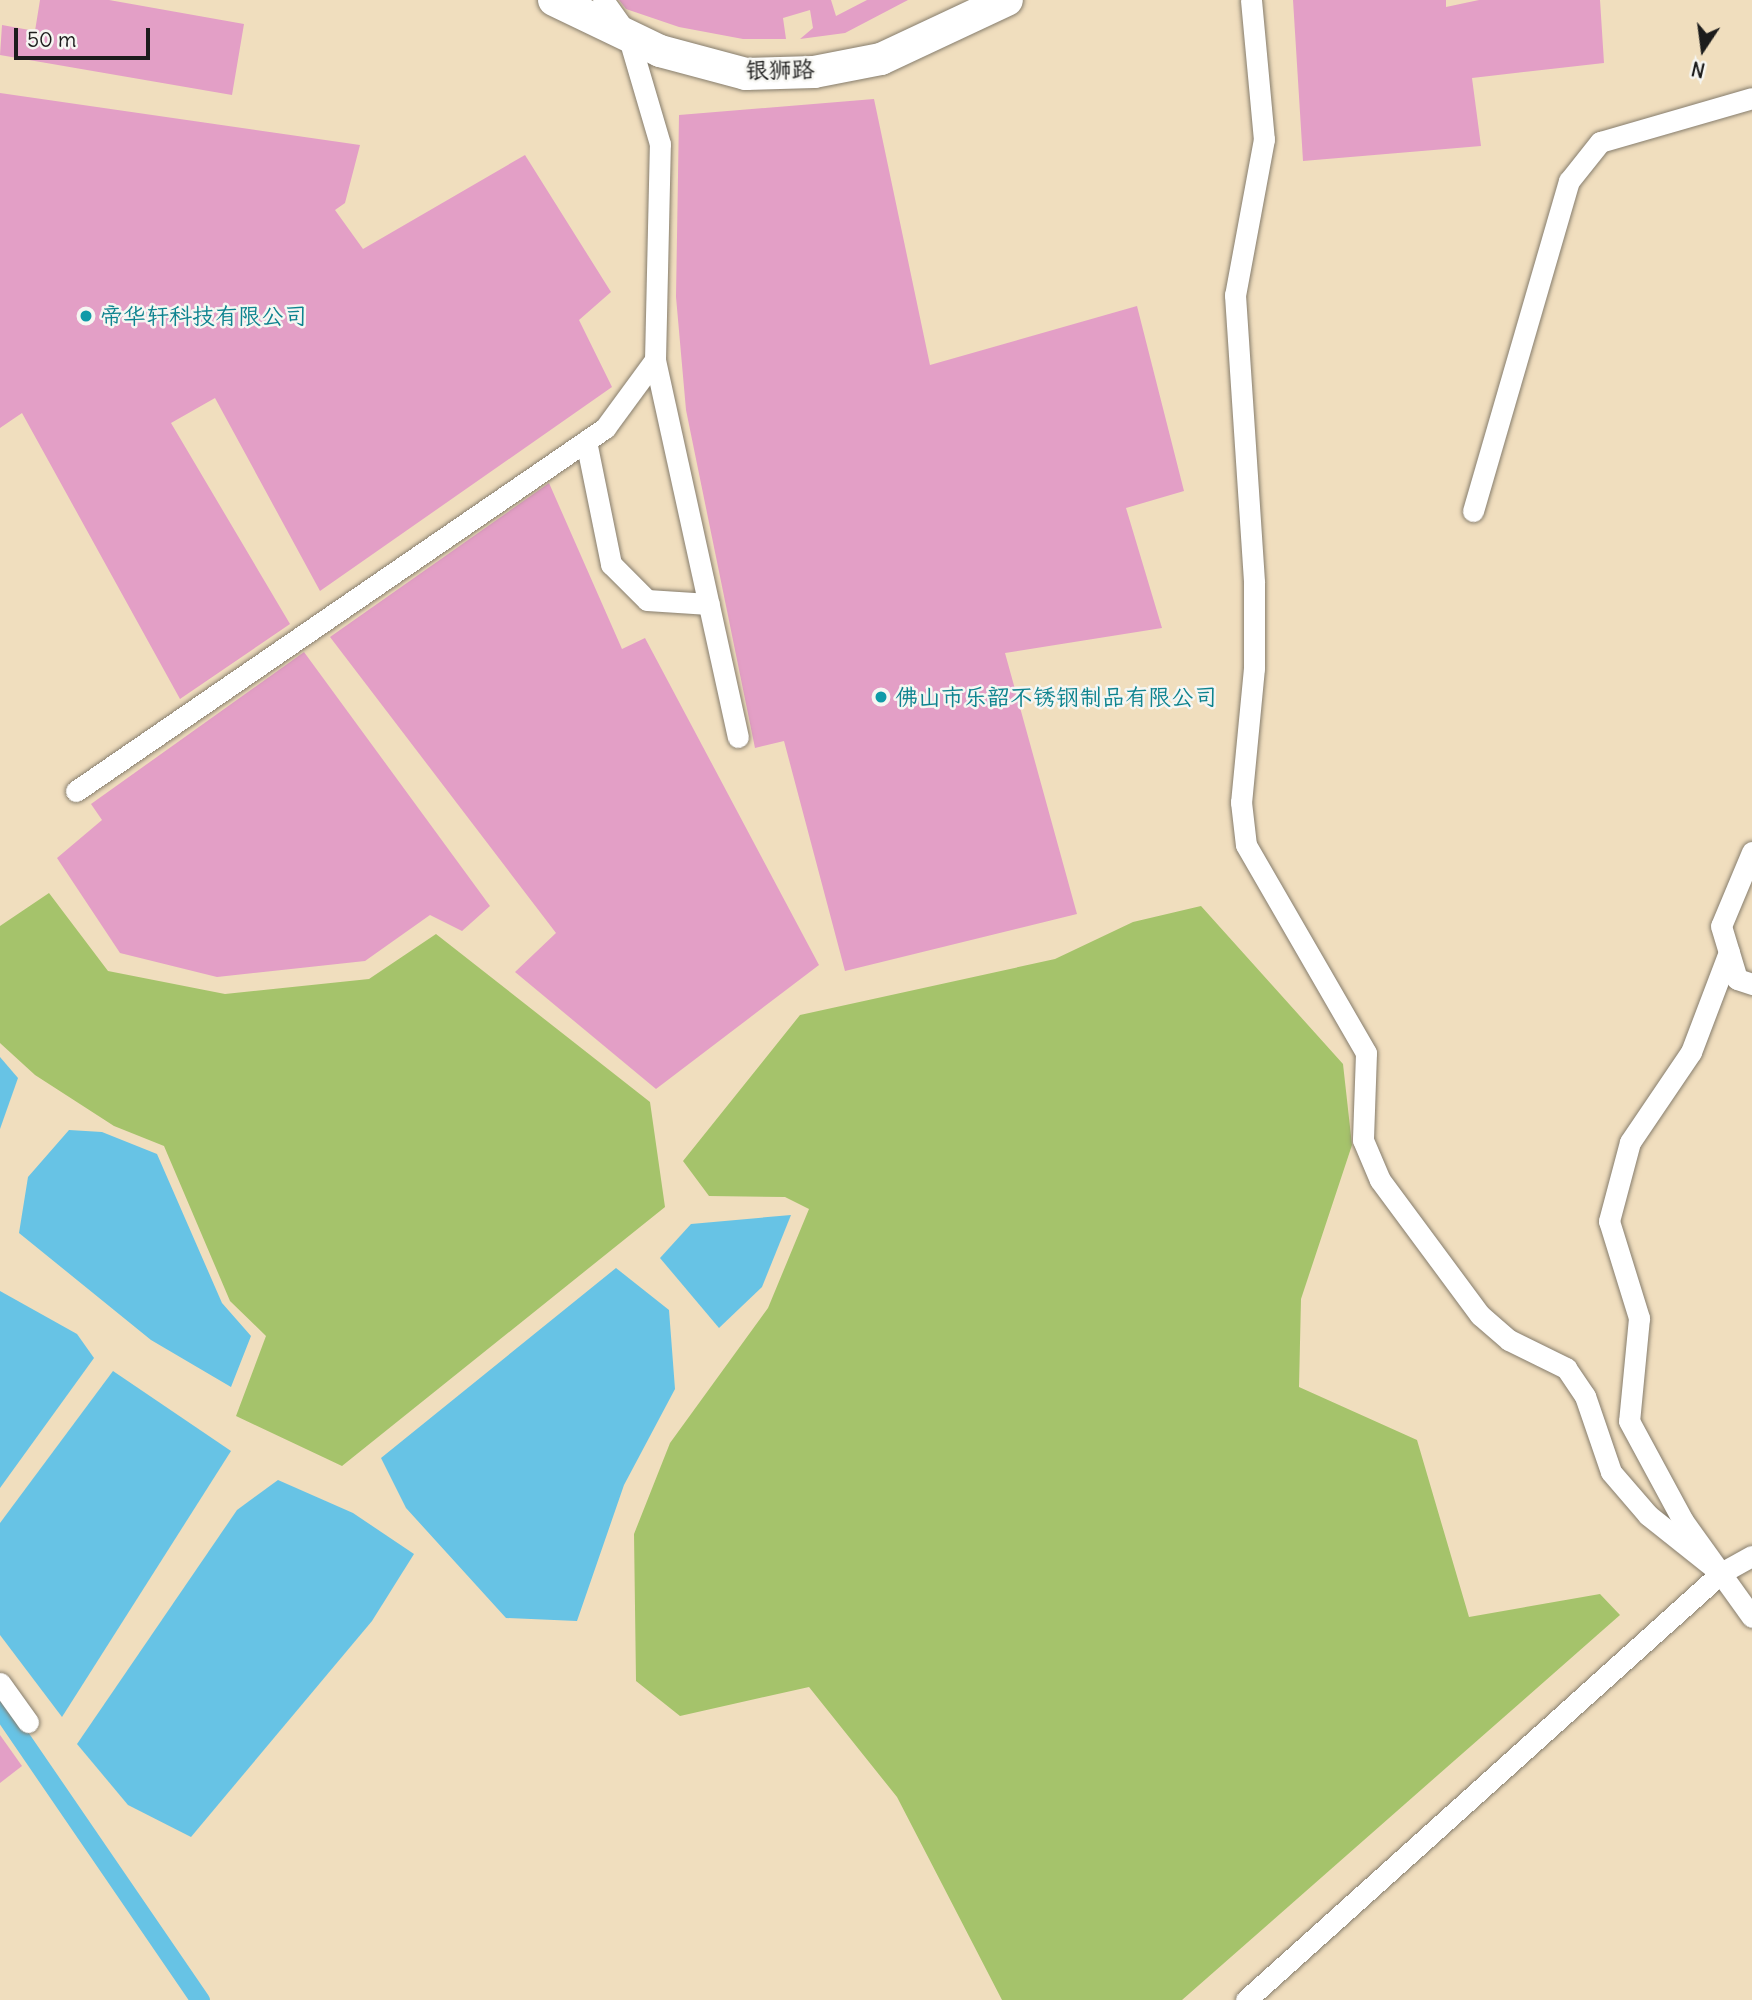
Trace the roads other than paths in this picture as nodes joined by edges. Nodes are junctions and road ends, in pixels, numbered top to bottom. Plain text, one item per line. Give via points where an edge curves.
1 (554, 0) edge
2 (603, 0) edge
3 (1007, 0) edge
4 (1251, 0) edge
5 (628, 35) junction
6 (1752, 98) edge
7 (655, 360) junction
8 (586, 441) junction
9 (1473, 511) dead end
10 (709, 604) junction
11 (738, 737) dead end
12 (76, 790) dead end
13 (1752, 852) edge
14 (1729, 952) junction
15 (1752, 984) edge
16 (1752, 1556) edge
17 (1721, 1573) junction
18 (1752, 1617) edge
19 (0, 1683) edge
20 (28, 1722) dead end
21 (1246, 2000) edge

1 - 5 main road, 银狮路
2 - 5 street
3 - 5 main road, 银狮路 via 881,59 814,72 746,74
4 - 17 street via 1264,139 1235,320 1254,582 1254,668 1241,802 1246,845 1366,1053 1363,1140 1380,1180 1480,1315 1509,1340 1566,1368 1585,1396 1611,1472 1641,1507
5 - 7 street via 660,144
6 - 9 street via 1600,142 1569,181
7 - 8 street via 605,428
7 - 10 street
8 - 10 street via 611,565 647,600
8 - 12 street
10 - 11 street
13 - 14 street via 1721,926
14 - 15 street via 1737,979
14 - 17 street via 1691,1052 1630,1142 1609,1221 1639,1318 1629,1421 1683,1521
16 - 17 street
17 - 18 street
17 - 21 street
19 - 20 street

